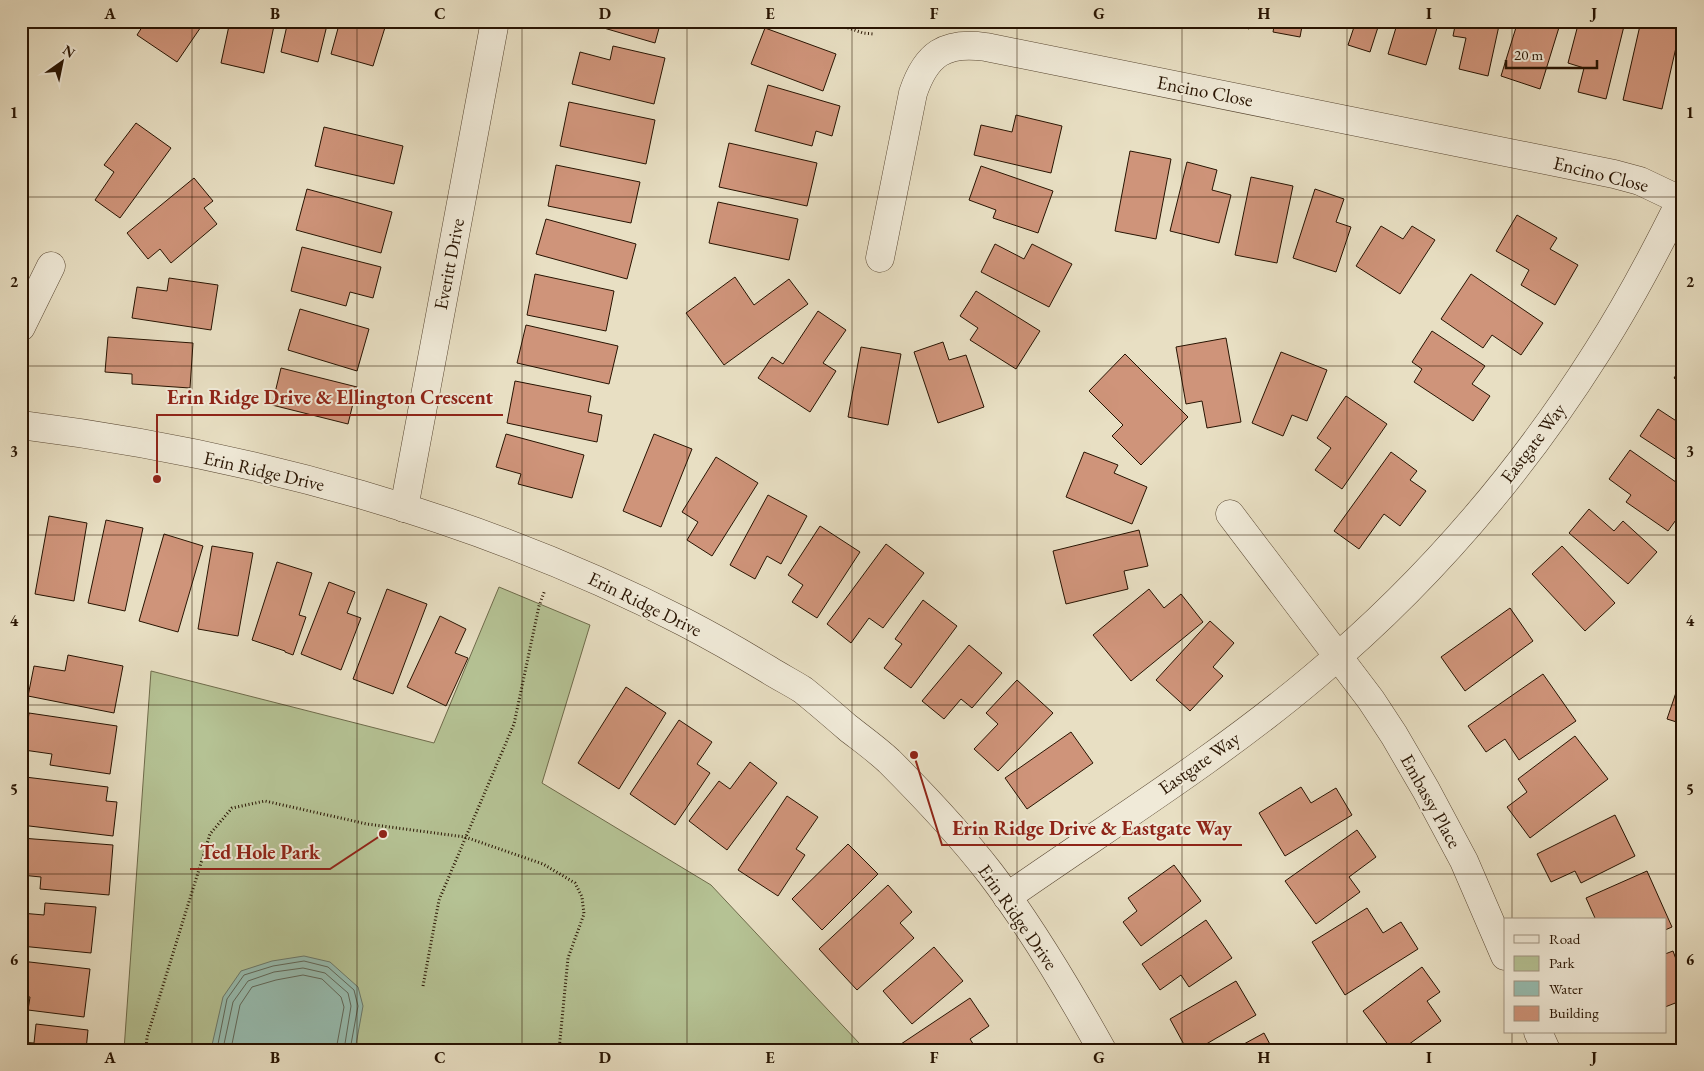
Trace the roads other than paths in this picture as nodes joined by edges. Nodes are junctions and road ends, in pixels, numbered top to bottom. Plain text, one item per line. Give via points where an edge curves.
1 (494, 21) edge
2 (1682, 198) edge
3 (880, 258) dead end
4 (51, 266) dead end
5 (21, 327) edge
6 (21, 425) edge
7 (404, 508) junction
8 (1230, 514) dead end
9 (1338, 657) junction
10 (1007, 897) junction
11 (1504, 954) edge
12 (1539, 1034) edge
13 (1102, 1050) edge
14 (1546, 1050) edge

1 - 7 street, Everitt Drive
2 - 3 street, Encino Close via 1640,180 1614,174 986,47 960,45 935,55 925,66 912,92
2 - 9 street, Eastgate Way via 1597,353 1547,425 1468,525 1414,585
4 - 5 street
6 - 7 street, Erin Ridge Drive via 202,456
7 - 10 street, Erin Ridge Drive via 522,549 630,594 724,642 802,690 887,759 963,841
8 - 9 street
9 - 10 street, Eastgate Way via 1201,763
9 - 11 street, Embassy Place via 1371,700 1426,790 1464,861
10 - 13 street, Erin Ridge Drive via 1034,935
12 - 14 street

